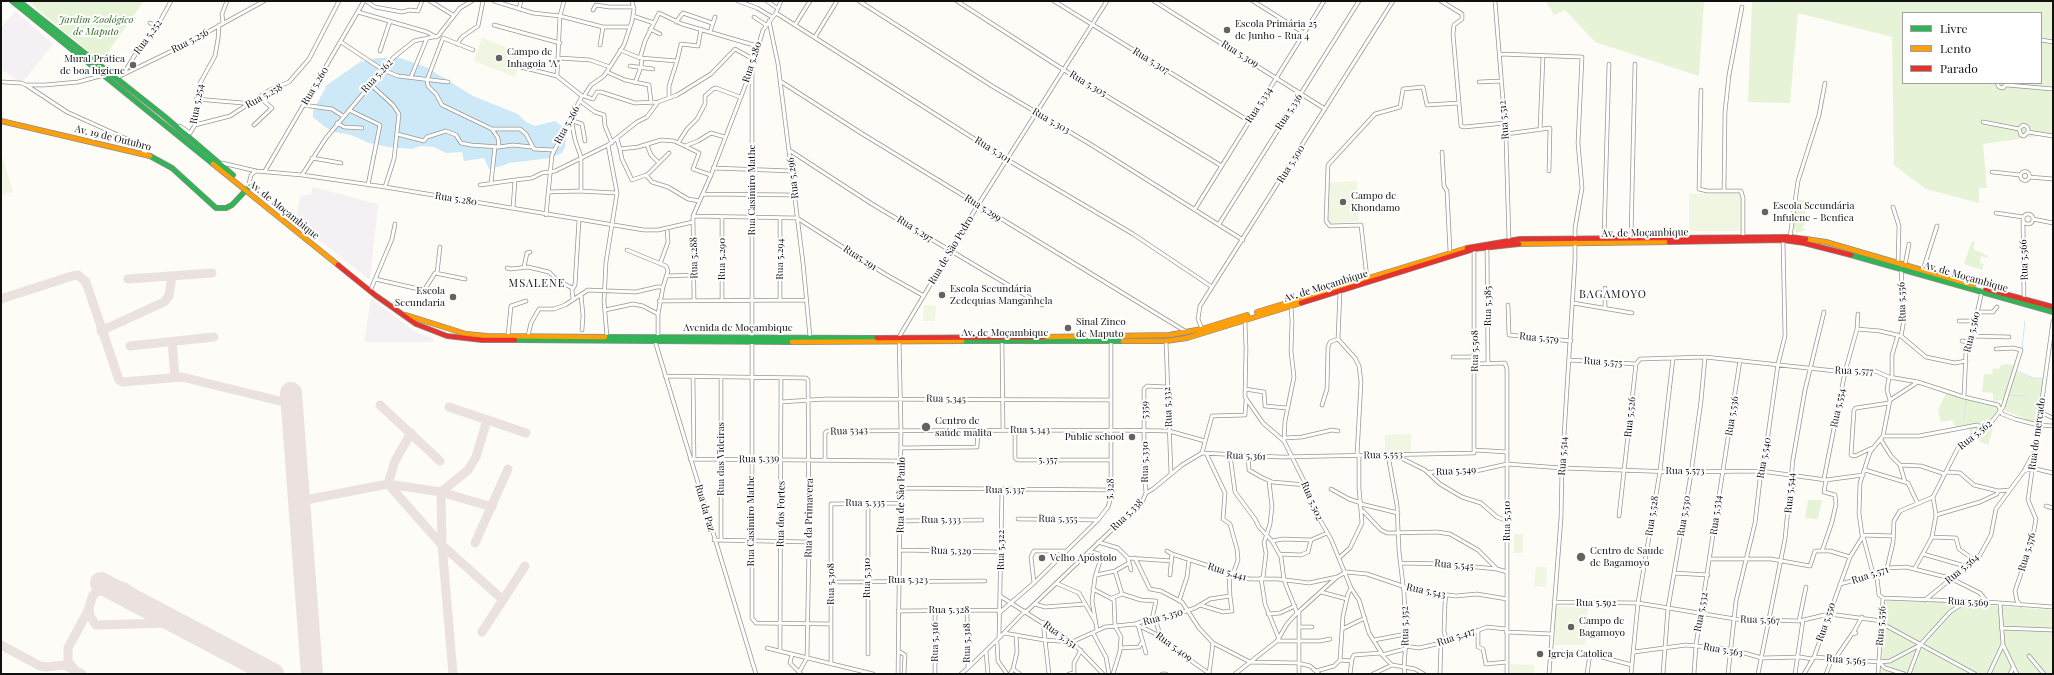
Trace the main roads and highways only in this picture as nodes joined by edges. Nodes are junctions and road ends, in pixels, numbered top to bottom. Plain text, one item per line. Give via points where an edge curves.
1 (12, 1) edge
2 (19, 1) edge
3 (1, 121) edge
4 (247, 190) junction
5 (1559, 240) junction
6 (1574, 240) junction
7 (1903, 266) junction
8 (2053, 308) edge
9 (2053, 312) edge
10 (580, 339) junction
11 (656, 339) junction
12 (752, 339) junction
13 (898, 339) junction
14 (890, 342) joint

1 - 4 main road, Av. de Moçambique
2 - 4 main road, Av. de Moçambique via 114,79 164,116
3 - 4 main road, Av. 19 de Outubro via 147,155 172,168 216,208 232,205
4 - 10 main road, Av. de Moçambique via 405,314 466,334
4 - 10 main road, Av. de Moçambique via 375,295 427,329 447,336 482,340
5 - 6 main road, Av. de Moçambique
5 - 13 main road, Av. de Moçambique via 1509,240 1472,246 1188,332 1120,337
5 - 13 main road, Av. de Moçambique via 1474,249 1187,338 1144,342
6 - 7 main road, Av. de Moçambique via 1783,240 1830,248
6 - 7 main road, Av. de Moçambique via 1790,236 1826,242
7 - 8 main road, Av. de Moçambique
7 - 9 main road, Av. de Moçambique
10 - 11 main road, Avenida de Moçambique
10 - 11 main road, Avenida de Moçambique via 607,336
11 - 12 main road, Avenida de Moçambique
12 - 13 main road, Avenida de Moçambique
12 - 14 main road, Avenida de Moçambique
13 - 14 main road, Av. de Moçambique

